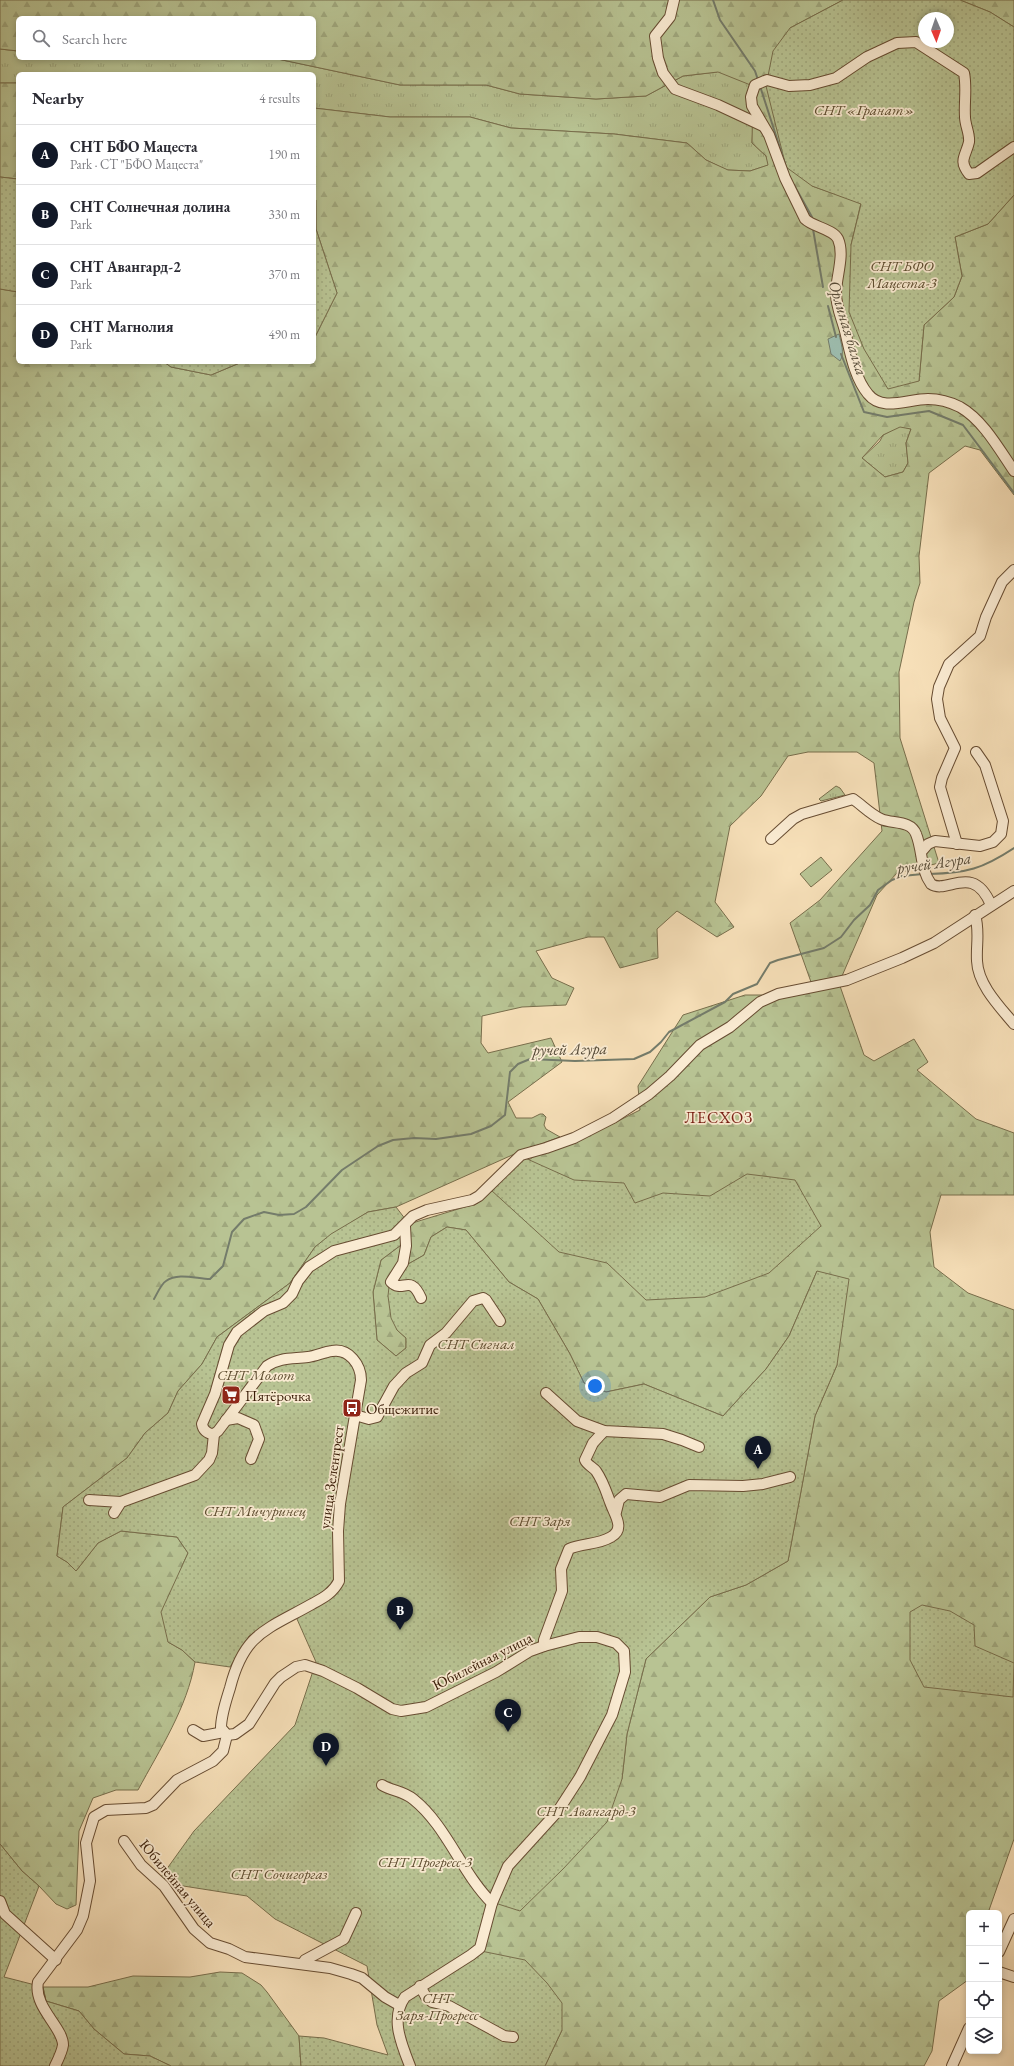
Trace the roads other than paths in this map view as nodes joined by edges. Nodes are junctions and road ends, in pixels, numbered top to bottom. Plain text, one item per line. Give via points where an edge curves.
1 (674, 0) edge
2 (763, 126) junction
3 (1014, 147) edge
4 (1014, 471) edge
5 (1014, 570) edge
6 (976, 752) dead end
7 (771, 839) dead end
8 (957, 844) junction
9 (921, 852) junction
10 (1014, 891) edge
11 (991, 905) junction
12 (975, 915) junction
13 (1014, 1024) edge
14 (405, 1226) junction
15 (421, 1298) dead end
16 (500, 1321) dead end
17 (546, 1393) dead end
18 (355, 1415) junction
19 (226, 1420) junction
20 (604, 1431) junction
21 (214, 1434) junction
22 (699, 1447) dead end
23 (251, 1459) dead end
24 (790, 1477) dead end
25 (89, 1500) dead end
26 (121, 1502) junction
27 (616, 1512) junction
28 (114, 1513) dead end
29 (544, 1646) junction
30 (194, 1730) dead end
31 (225, 1734) junction
32 (382, 1785) dead end
33 (124, 1841) dead end
34 (0, 1901) edge
35 (492, 1903) junction
36 (356, 1913) dead end
37 (2, 1915) edge
38 (1014, 1919) edge
39 (1002, 1946) edge
40 (56, 1960) junction
41 (302, 1964) junction
42 (1002, 1973) edge
43 (1014, 1977) edge
44 (420, 1986) junction
45 (400, 2005) junction
46 (966, 2035) edge
47 (513, 2037) dead end
48 (55, 2066) edge
49 (410, 2066) edge
50 (952, 2066) edge

1 - 2 street via 670,17 655,36 658,58 669,83 675,89
2 - 3 street via 751,101 755,85 767,80 789,86 810,85 836,78 868,57 898,43 916,42 964,73 967,87 965,119 969,142 963,156 964,167 969,174 977,173
2 - 4 street via 805,219 835,235 838,240 840,251 836,295 839,313 848,347 867,393 881,403 928,399 943,400 959,407 973,416
5 - 8 street via 1002,582 980,636 949,664 939,688 937,699 940,718 955,748 942,778 941,791
6 - 8 street via 985,765 1003,828 997,839 986,844
7 - 9 street via 802,814 853,799 881,819 909,825 916,833
8 - 9 street via 935,841
9 - 11 street via 923,869 927,879 934,886 960,882 973,884 982,890
10 - 11 street
11 - 12 street
12 - 13 street via 978,924 977,961 980,975
12 - 14 street via 934,943 876,969 847,980 778,994 760,1002 730,1027 700,1045 654,1089 613,1118 574,1138 521,1155 480,1196 427,1210 413,1216
14 - 15 street via 406,1246 403,1263 391,1282 398,1285 413,1285
14 - 21 street via 394,1234 334,1251 310,1267 298,1281 292,1294 283,1302 264,1311 237,1332 229,1345 216,1394 202,1424 206,1432
16 - 18 street via 486,1300 483,1298 472,1301 446,1333 430,1345 422,1363 406,1373 394,1386 377,1417 370,1419
17 - 20 street via 577,1421
18 - 19 street, улица Зелентрест via 361,1372 353,1358 333,1350 271,1363
18 - 31 street, улица Зелентрест via 340,1504 338,1531 341,1575 336,1587 328,1595 265,1630 247,1646 234,1672 221,1722
19 - 21 street, улица Зелентрест
19 - 23 street via 238,1418 254,1425 260,1439
20 - 22 street via 663,1434
20 - 27 street via 593,1443 585,1460 604,1484
21 - 26 street via 209,1460 195,1475
24 - 27 street via 743,1486 689,1485 660,1497 626,1494 619,1500
25 - 26 street
26 - 28 street
27 - 29 street via 619,1526 616,1534 602,1541 569,1549 561,1569 562,1591
29 - 31 street, Юбилейная улица via 426,1707 401,1711 392,1709 323,1671 305,1665 296,1667 275,1683 249,1724 235,1734
29 - 35 street, Юбилейная улица via 579,1637 606,1638 624,1651 625,1672 612,1715 580,1777 558,1811 508,1866
30 - 31 street via 203,1736
31 - 40 street via 222,1751 213,1761 177,1780 153,1805 146,1808 106,1810 94,1817 86,1843 90,1881 87,1901 77,1930
32 - 35 street via 408,1795 419,1805 446,1837 480,1891
33 - 41 street, Юбилейная улица via 141,1865 164,1886 194,1929 210,1943 229,1948 245,1957
34 - 37 street
35 - 44 street, Юбилейная улица via 480,1948
36 - 41 street via 344,1939
37 - 40 street
38 - 39 street
40 - 48 street via 38,1982 37,1989 42,2005 63,2045
41 - 45 street, Юбилейная улица via 330,1968 362,1978 385,1997
42 - 43 street
44 - 45 street, Юбилейная улица via 406,1996
44 - 47 street via 432,2002 449,2006 504,2036
45 - 49 street via 397,2025
46 - 50 street

